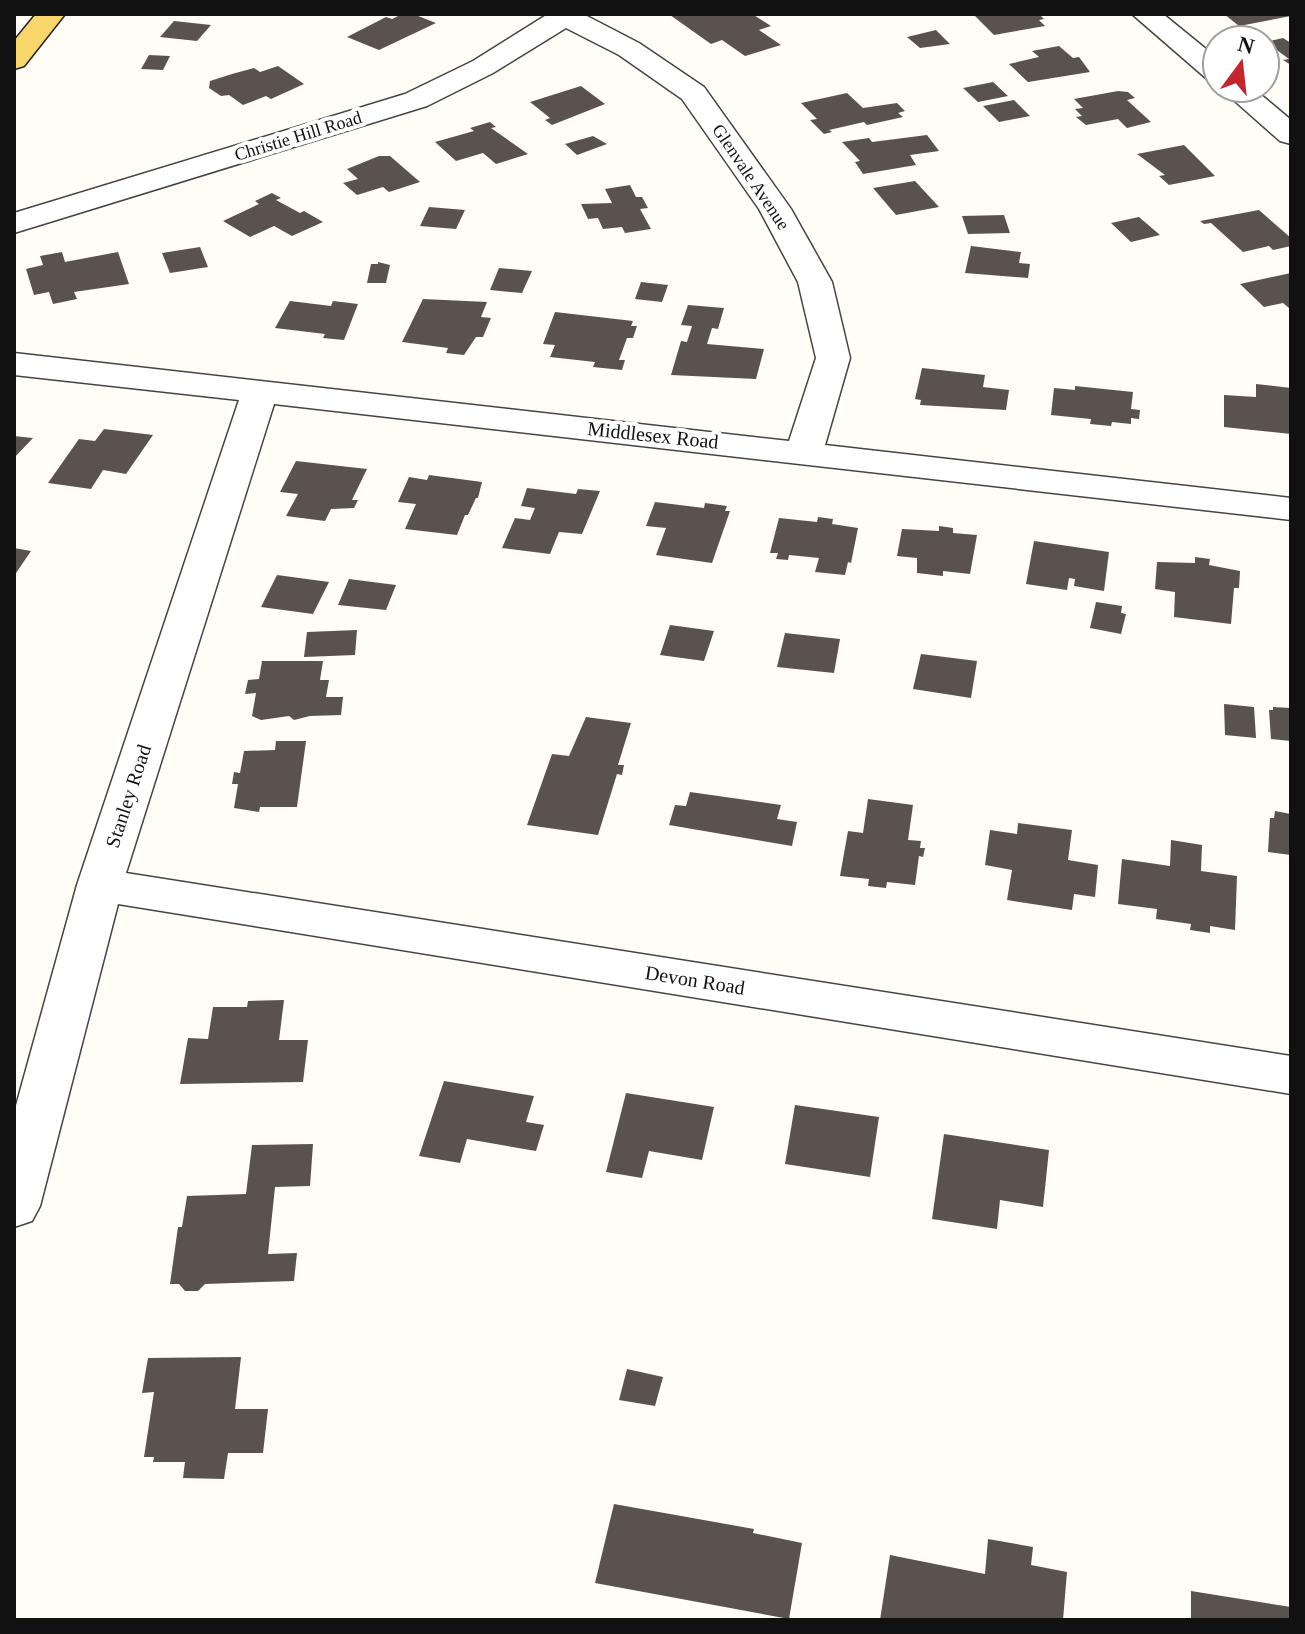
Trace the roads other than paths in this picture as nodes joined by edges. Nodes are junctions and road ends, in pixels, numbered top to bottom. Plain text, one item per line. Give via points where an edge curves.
1 (51, 14) edge
2 (1146, 14) edge
3 (566, 15) edge
4 (14, 60) edge
5 (1201, 60) edge
6 (1254, 104) edge
7 (1291, 135) edge
8 (14, 223) edge
9 (14, 364) edge
10 (260, 391) junction
11 (804, 452) junction
12 (1291, 509) edge
13 (100, 885) junction
14 (1291, 1075) edge
15 (14, 1206) edge

1 - 4 main road
2 - 5 street
3 - 8 street, Christie Hill Road via 483,67 416,100
3 - 11 street, Glenvale Avenue via 693,93 782,221 815,282 833,358
6 - 7 street
9 - 10 street, Middlesex Road
10 - 11 street, Middlesex Road
10 - 13 street, Stanley Road
11 - 12 street, Middlesex Road
13 - 14 street, Devon Road
13 - 15 street, Stanley Road

